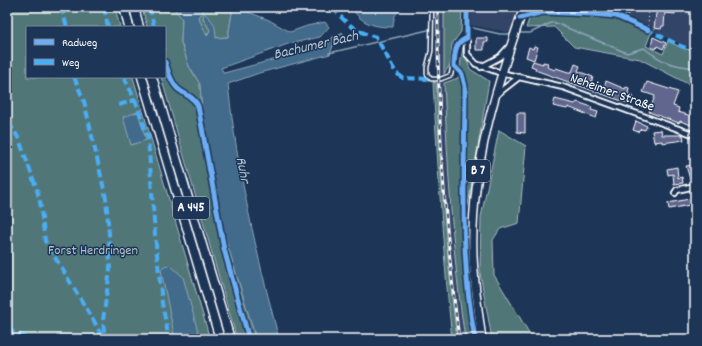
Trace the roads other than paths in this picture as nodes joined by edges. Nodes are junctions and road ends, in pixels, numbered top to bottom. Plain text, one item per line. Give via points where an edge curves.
1 (124, 7) edge
2 (134, 7) edge
3 (432, 7) edge
4 (467, 7) edge
5 (524, 7) edge
6 (564, 7) edge
7 (638, 7) edge
8 (129, 26) edge
9 (140, 26) edge
10 (467, 38) junction
11 (510, 47) junction
12 (481, 67) junction
13 (501, 73) junction
14 (519, 77) junction
15 (142, 78) edge
16 (152, 78) edge
17 (495, 96) junction
18 (695, 135) edge
19 (695, 186) edge
20 (675, 193) dead end
21 (220, 339) edge
22 (230, 339) edge
23 (482, 339) edge

1 - 8 highway
2 - 9 highway
3 - 10 lane via 431,51 427,67 427,74 431,79 451,75 456,46
4 - 10 street
5 - 11 main road, B 7
6 - 7 lane via 563,9 622,14
10 - 12 street via 469,57
11 - 12 street via 500,57
11 - 13 main road, B 7
12 - 13 street, Neheimer Straße
13 - 14 street, Neheimer Straße
13 - 17 main road, B 7
14 - 17 street
14 - 18 street, Neheimer Straße via 563,87
15 - 21 highway, A 445
16 - 22 highway, A 445
17 - 23 main road, B 7 via 483,144 474,213 474,285
19 - 20 street via 677,190

